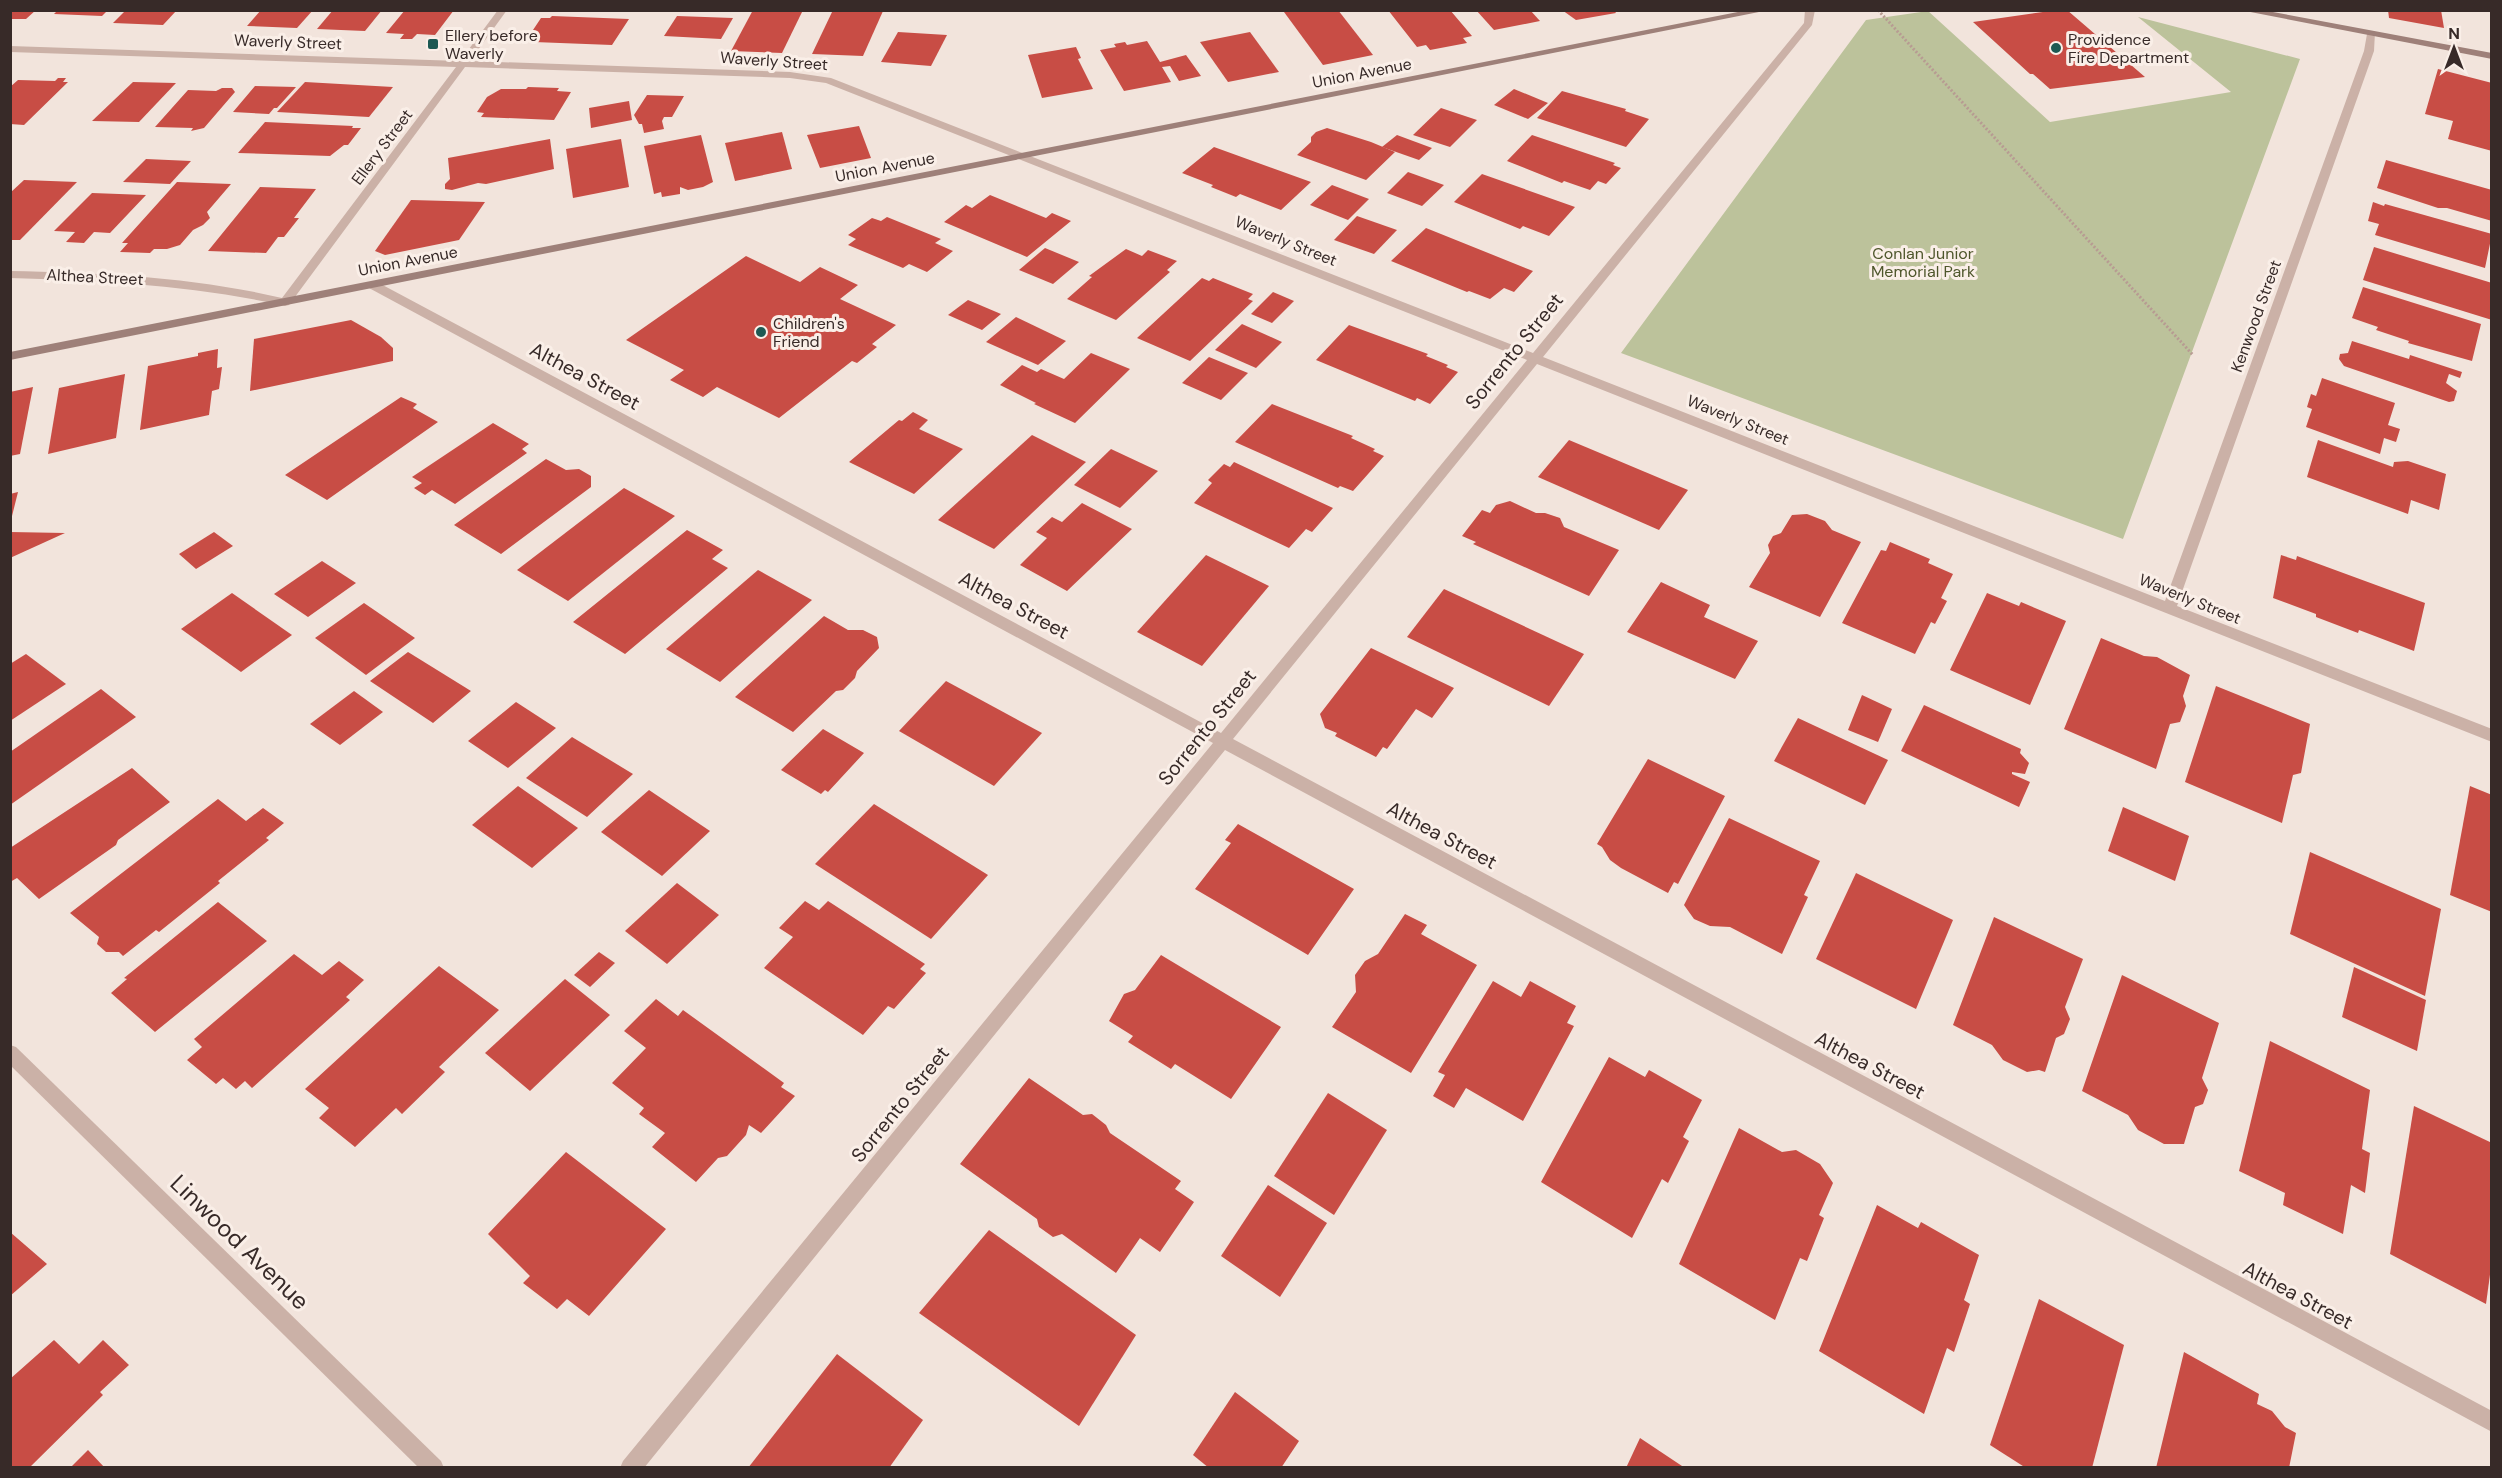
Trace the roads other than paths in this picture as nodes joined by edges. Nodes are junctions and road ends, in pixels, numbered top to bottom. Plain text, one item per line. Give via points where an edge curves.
1 (503, 10) edge
2 (1766, 10) edge
3 (1810, 10) edge
4 (2244, 10) edge
5 (2372, 34) junction
6 (10, 49) edge
7 (2492, 56) edge
8 (463, 64) junction
9 (1026, 156) junction
10 (10, 274) edge
11 (373, 285) junction
12 (285, 302) junction
13 (10, 356) edge
14 (1535, 358) junction
15 (2169, 608) junction
16 (2492, 736) edge
17 (1223, 741) junction
18 (10, 1053) edge
19 (2492, 1422) edge
20 (435, 1467) edge
21 (630, 1467) edge

1 - 8 street, Ellery Street
2 - 9 main road, Union Avenue
3 - 14 street, Sorrento Street via 1809,23
4 - 5 main road
5 - 7 main road
5 - 15 street, Kenwood Street
6 - 8 street, Waverly Street
8 - 9 street, Waverly Street via 817,77
8 - 12 street, Ellery Street
9 - 11 main road, Union Avenue
9 - 14 street, Waverly Street
10 - 12 street, Althea Street via 173,282 247,292
11 - 12 main road, Union Avenue
11 - 17 street, Althea Street
12 - 13 main road, Union Avenue
14 - 15 street, Waverly Street
14 - 17 street, Sorrento Street
15 - 16 street, Waverly Street
17 - 19 street, Althea Street
17 - 21 street, Sorrento Street
18 - 20 street, Linwood Avenue

